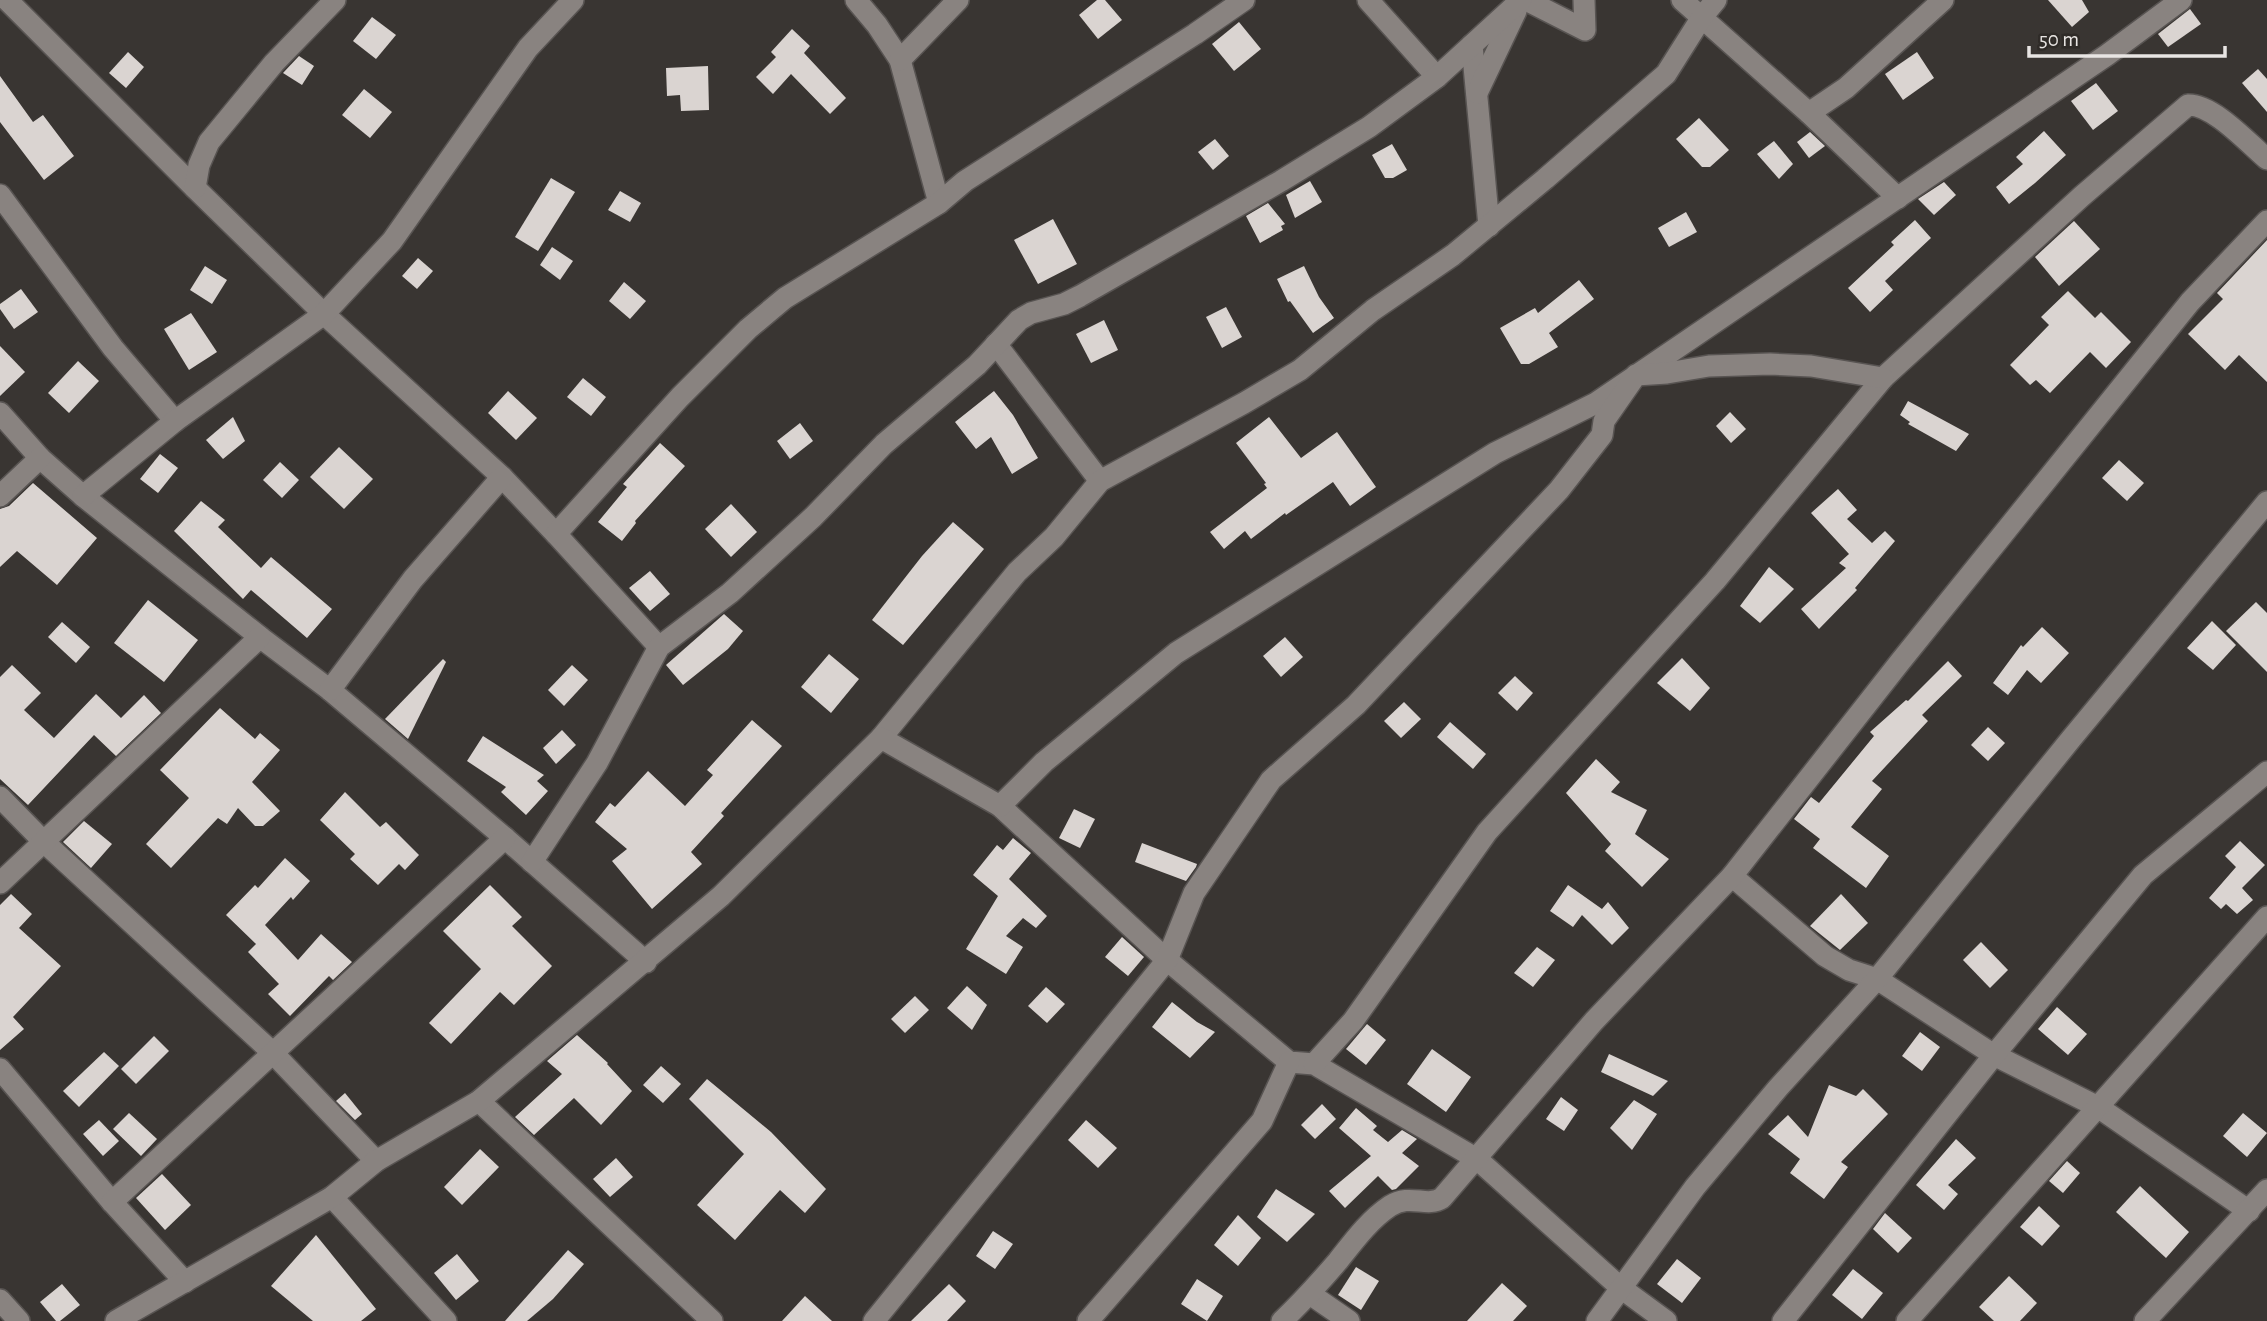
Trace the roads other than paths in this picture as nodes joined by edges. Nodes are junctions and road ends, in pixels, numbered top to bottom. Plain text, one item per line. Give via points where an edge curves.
1 (7, 0) edge
2 (335, 0) edge
3 (573, 0) edge
4 (856, 0) edge
5 (958, 0) edge
6 (1244, 0) edge
7 (1368, 0) edge
8 (1523, 0) edge
9 (1584, 0) edge
10 (1682, 0) edge
11 (1716, 0) edge
12 (1943, 0) edge
13 (2180, 0) edge
14 (1702, 17) junction
15 (1472, 45) junction
16 (900, 60) junction
17 (1437, 77) junction
18 (1477, 94) junction
19 (1809, 113) junction
20 (2267, 159) edge
21 (195, 188) junction
22 (0, 195) edge
23 (1898, 198) junction
24 (939, 203) junction
25 (2267, 221) edge
26 (1489, 226) junction
27 (324, 314) junction
28 (996, 344) junction
29 (1636, 375) junction
30 (1883, 378) junction
31 (0, 413) edge
32 (175, 421) junction
33 (40, 458) junction
34 (502, 477) junction
35 (1100, 481) junction
36 (0, 495) edge
37 (83, 496) junction
38 (2267, 502) edge
39 (556, 534) junction
40 (260, 637) junction
41 (659, 647) junction
42 (330, 690) junction
43 (881, 738) junction
44 (2267, 772) edge
45 (0, 797) edge
46 (1000, 806) junction
47 (505, 838) junction
48 (44, 842) junction
49 (532, 862) junction
50 (1732, 876) junction
51 (0, 883) edge
52 (2267, 917) edge
53 (1167, 960) junction
54 (646, 962) junction
55 (1877, 979) junction
56 (272, 1052) junction
57 (1994, 1055) junction
58 (1289, 1062) junction
59 (1314, 1064) junction
60 (0, 1069) edge
61 (479, 1101) junction
62 (2098, 1107) junction
63 (1477, 1159) junction
64 (376, 1161) junction
65 (2267, 1190) edge
66 (332, 1197) junction
67 (113, 1202) junction
68 (2249, 1210) junction
69 (185, 1282) junction
70 (1621, 1288) junction
71 (1310, 1294) junction
72 (0, 1300) edge
73 (19, 1321) edge
74 (116, 1321) edge
75 (446, 1321) edge
76 (712, 1321) edge
77 (874, 1321) edge
78 (1088, 1321) edge
79 (1282, 1321) edge
80 (1349, 1321) edge
81 (1597, 1321) edge
82 (1666, 1321) edge
83 (1783, 1321) edge
84 (1907, 1321) edge
85 (2145, 1321) edge

1 - 21 street
2 - 21 street via 274,63 209,142
3 - 27 street via 528,48 392,241
4 - 16 street
5 - 16 street
6 - 24 street via 965,181
7 - 17 street
8 - 9 street via 1585,30
8 - 15 street
8 - 18 street
10 - 14 street
11 - 14 street
12 - 19 street via 1846,88
13 - 23 street
14 - 19 street
14 - 26 street via 1666,74
15 - 17 street
15 - 18 street
16 - 24 street
17 - 28 street via 1369,127 1269,188 1080,296 1020,320
18 - 26 street
19 - 23 street
20 - 30 street via 2209,110 2188,105
21 - 27 street
22 - 32 street via 113,348
23 - 29 street
24 - 39 street via 785,298 748,329
25 - 50 street via 2190,302
26 - 35 street via 1300,370
27 - 32 street
27 - 34 street
28 - 35 street
28 - 41 street via 969,373 884,444 730,593
29 - 30 street via 1770,364
29 - 46 street via 1596,403 1495,453 1176,653 1044,762
29 - 53 street via 1604,421 1602,435 1559,490 1356,705 1271,780 1195,893
30 - 59 street via 1715,581 1488,832 1353,1021
31 - 33 street
32 - 37 street
33 - 36 street
33 - 37 street
34 - 39 street
34 - 42 street via 413,579
35 - 43 street via 1054,537 1017,572
37 - 40 street
38 - 55 street
39 - 41 street
40 - 42 street
40 - 48 street
41 - 49 street via 597,763
42 - 47 street
43 - 46 street
43 - 54 street via 721,897
44 - 57 street via 2143,875
45 - 48 street
46 - 53 street
47 - 49 street
47 - 56 street
48 - 51 street
48 - 56 street
49 - 54 street
50 - 55 street via 1825,956
50 - 63 street via 1594,1021
52 - 62 street
53 - 58 street
53 - 77 street
54 - 61 street
55 - 57 street
55 - 70 street via 1695,1187
56 - 64 street
56 - 67 street
57 - 62 street
57 - 83 street
58 - 59 street
58 - 78 street via 1262,1121
59 - 63 street
60 - 67 street
61 - 64 street
61 - 76 street
62 - 68 street
62 - 84 street
63 - 70 street
63 - 71 street via 1435,1202 1405,1199 1390,1207 1366,1227
64 - 66 street
65 - 68 street
66 - 69 street
66 - 75 street
67 - 69 street
68 - 85 street
69 - 74 street
70 - 81 street
70 - 82 street
71 - 79 street
71 - 80 street
72 - 73 street

